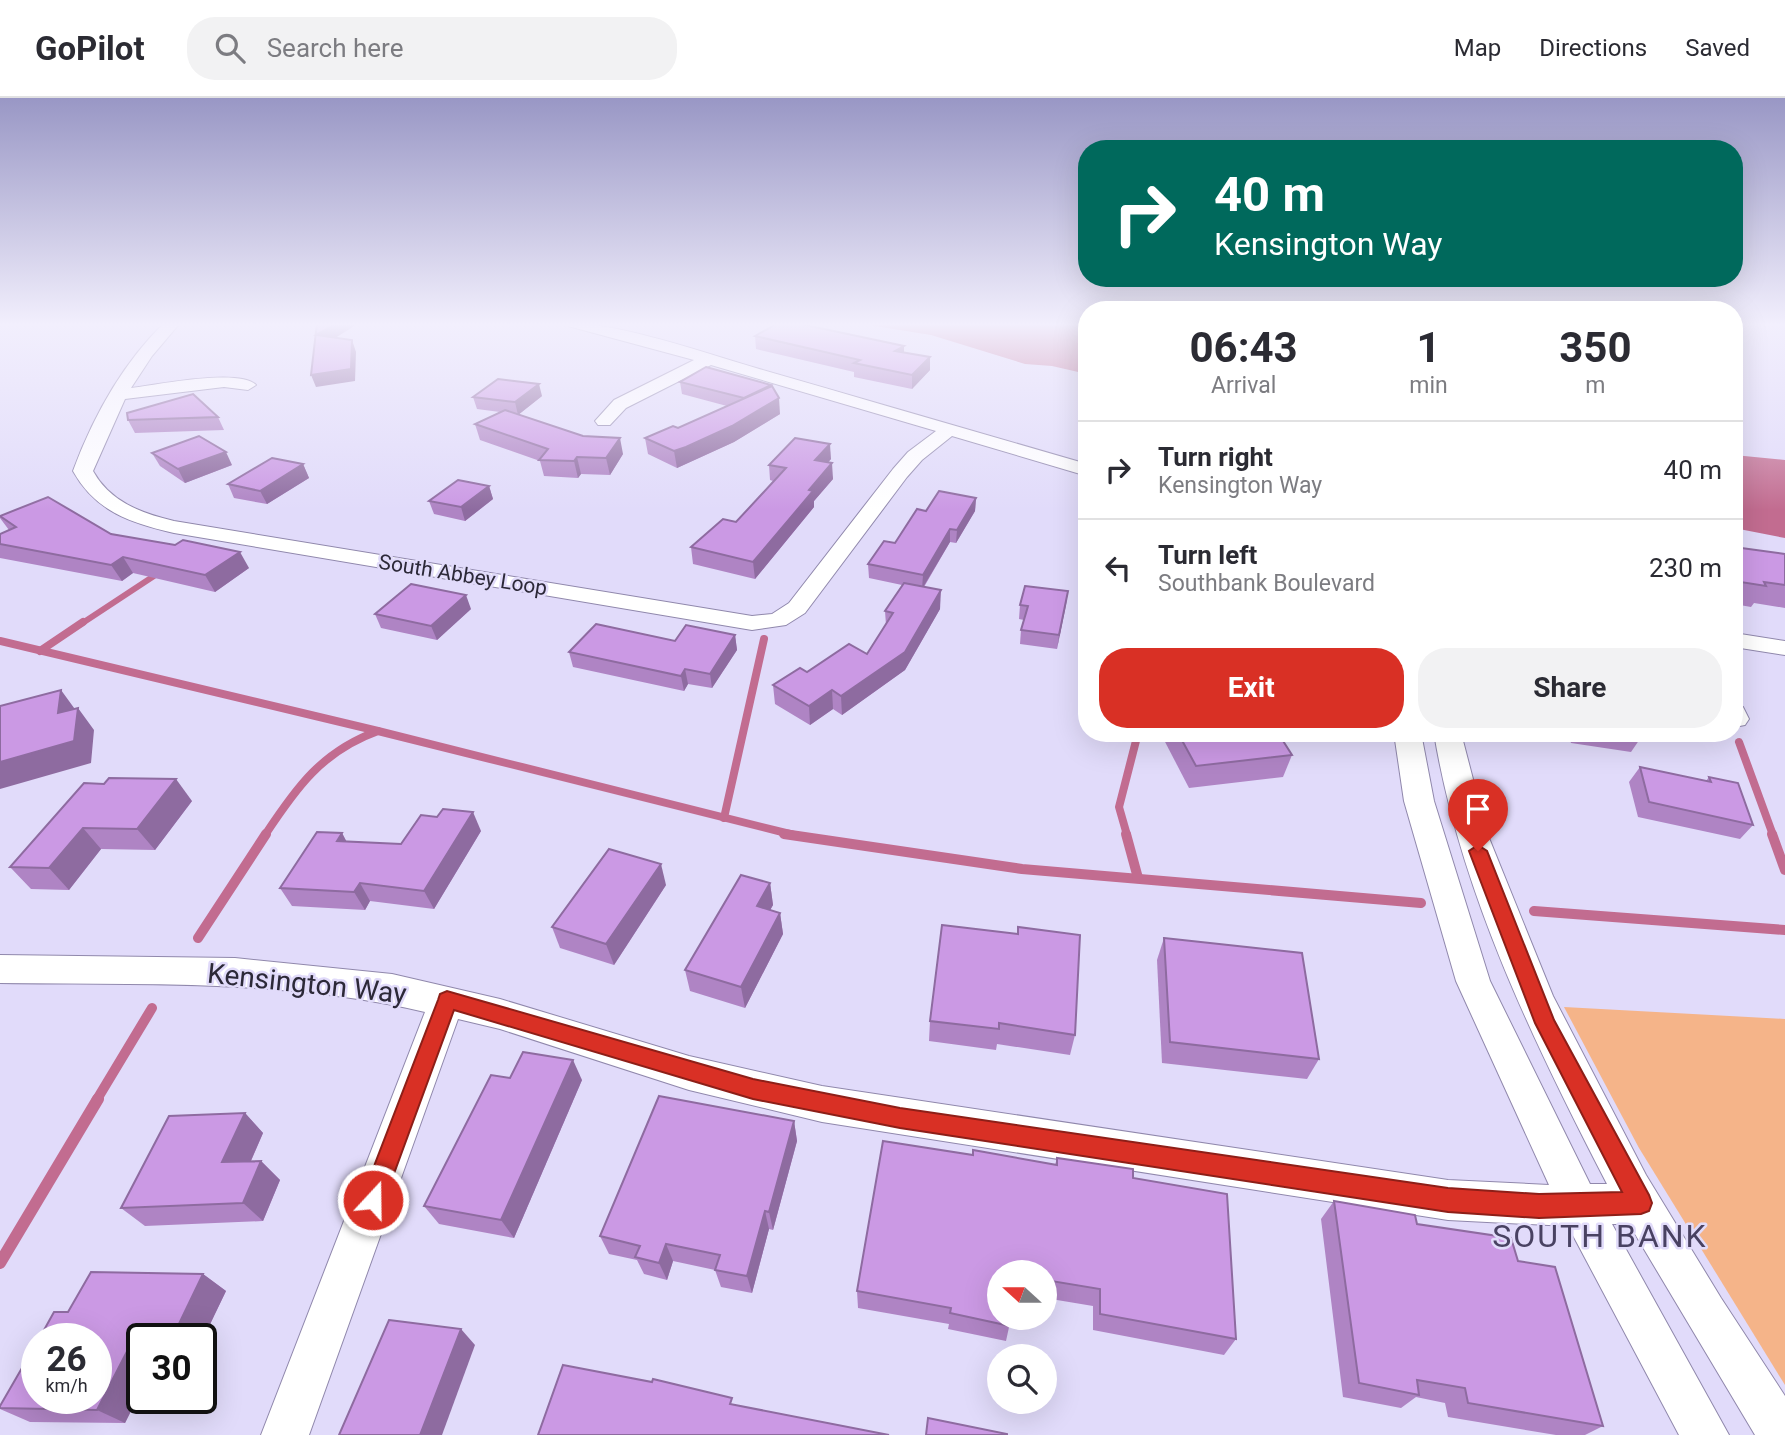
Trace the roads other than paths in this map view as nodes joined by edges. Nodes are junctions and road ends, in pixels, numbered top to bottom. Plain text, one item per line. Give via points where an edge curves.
1 (125, 385) edge
2 (196, 385) edge
3 (657, 385) edge
4 (800, 385) edge
5 (120, 394) junction
6 (604, 421) dead end
7 (950, 429) junction
8 (1078, 467) edge
9 (1743, 641) edge
10 (1785, 648) edge
11 (1409, 742) edge
12 (1449, 742) edge
13 (0, 969) edge
14 (447, 1000) junction
15 (1641, 1203) junction
16 (1579, 1205) junction
17 (285, 1435) edge
18 (1705, 1435) edge
19 (1783, 1435) edge

1 - 5 street, South Abbey Loop
2 - 5 street
3 - 6 street via 620,404
4 - 7 street
5 - 7 street, South Abbey Loop via 83,471 102,500 145,520 752,623 778,620 797,608 915,456
7 - 8 street
9 - 10 street
11 - 16 street via 1419,801 1473,981
12 - 15 street via 1478,851 1529,987
13 - 14 street, Kensington Way via 286,975
14 - 16 street, Kensington Way via 702,1076 900,1118 1448,1200
14 - 17 street
15 - 16 street, Kensington Way
15 - 19 street
16 - 18 street

